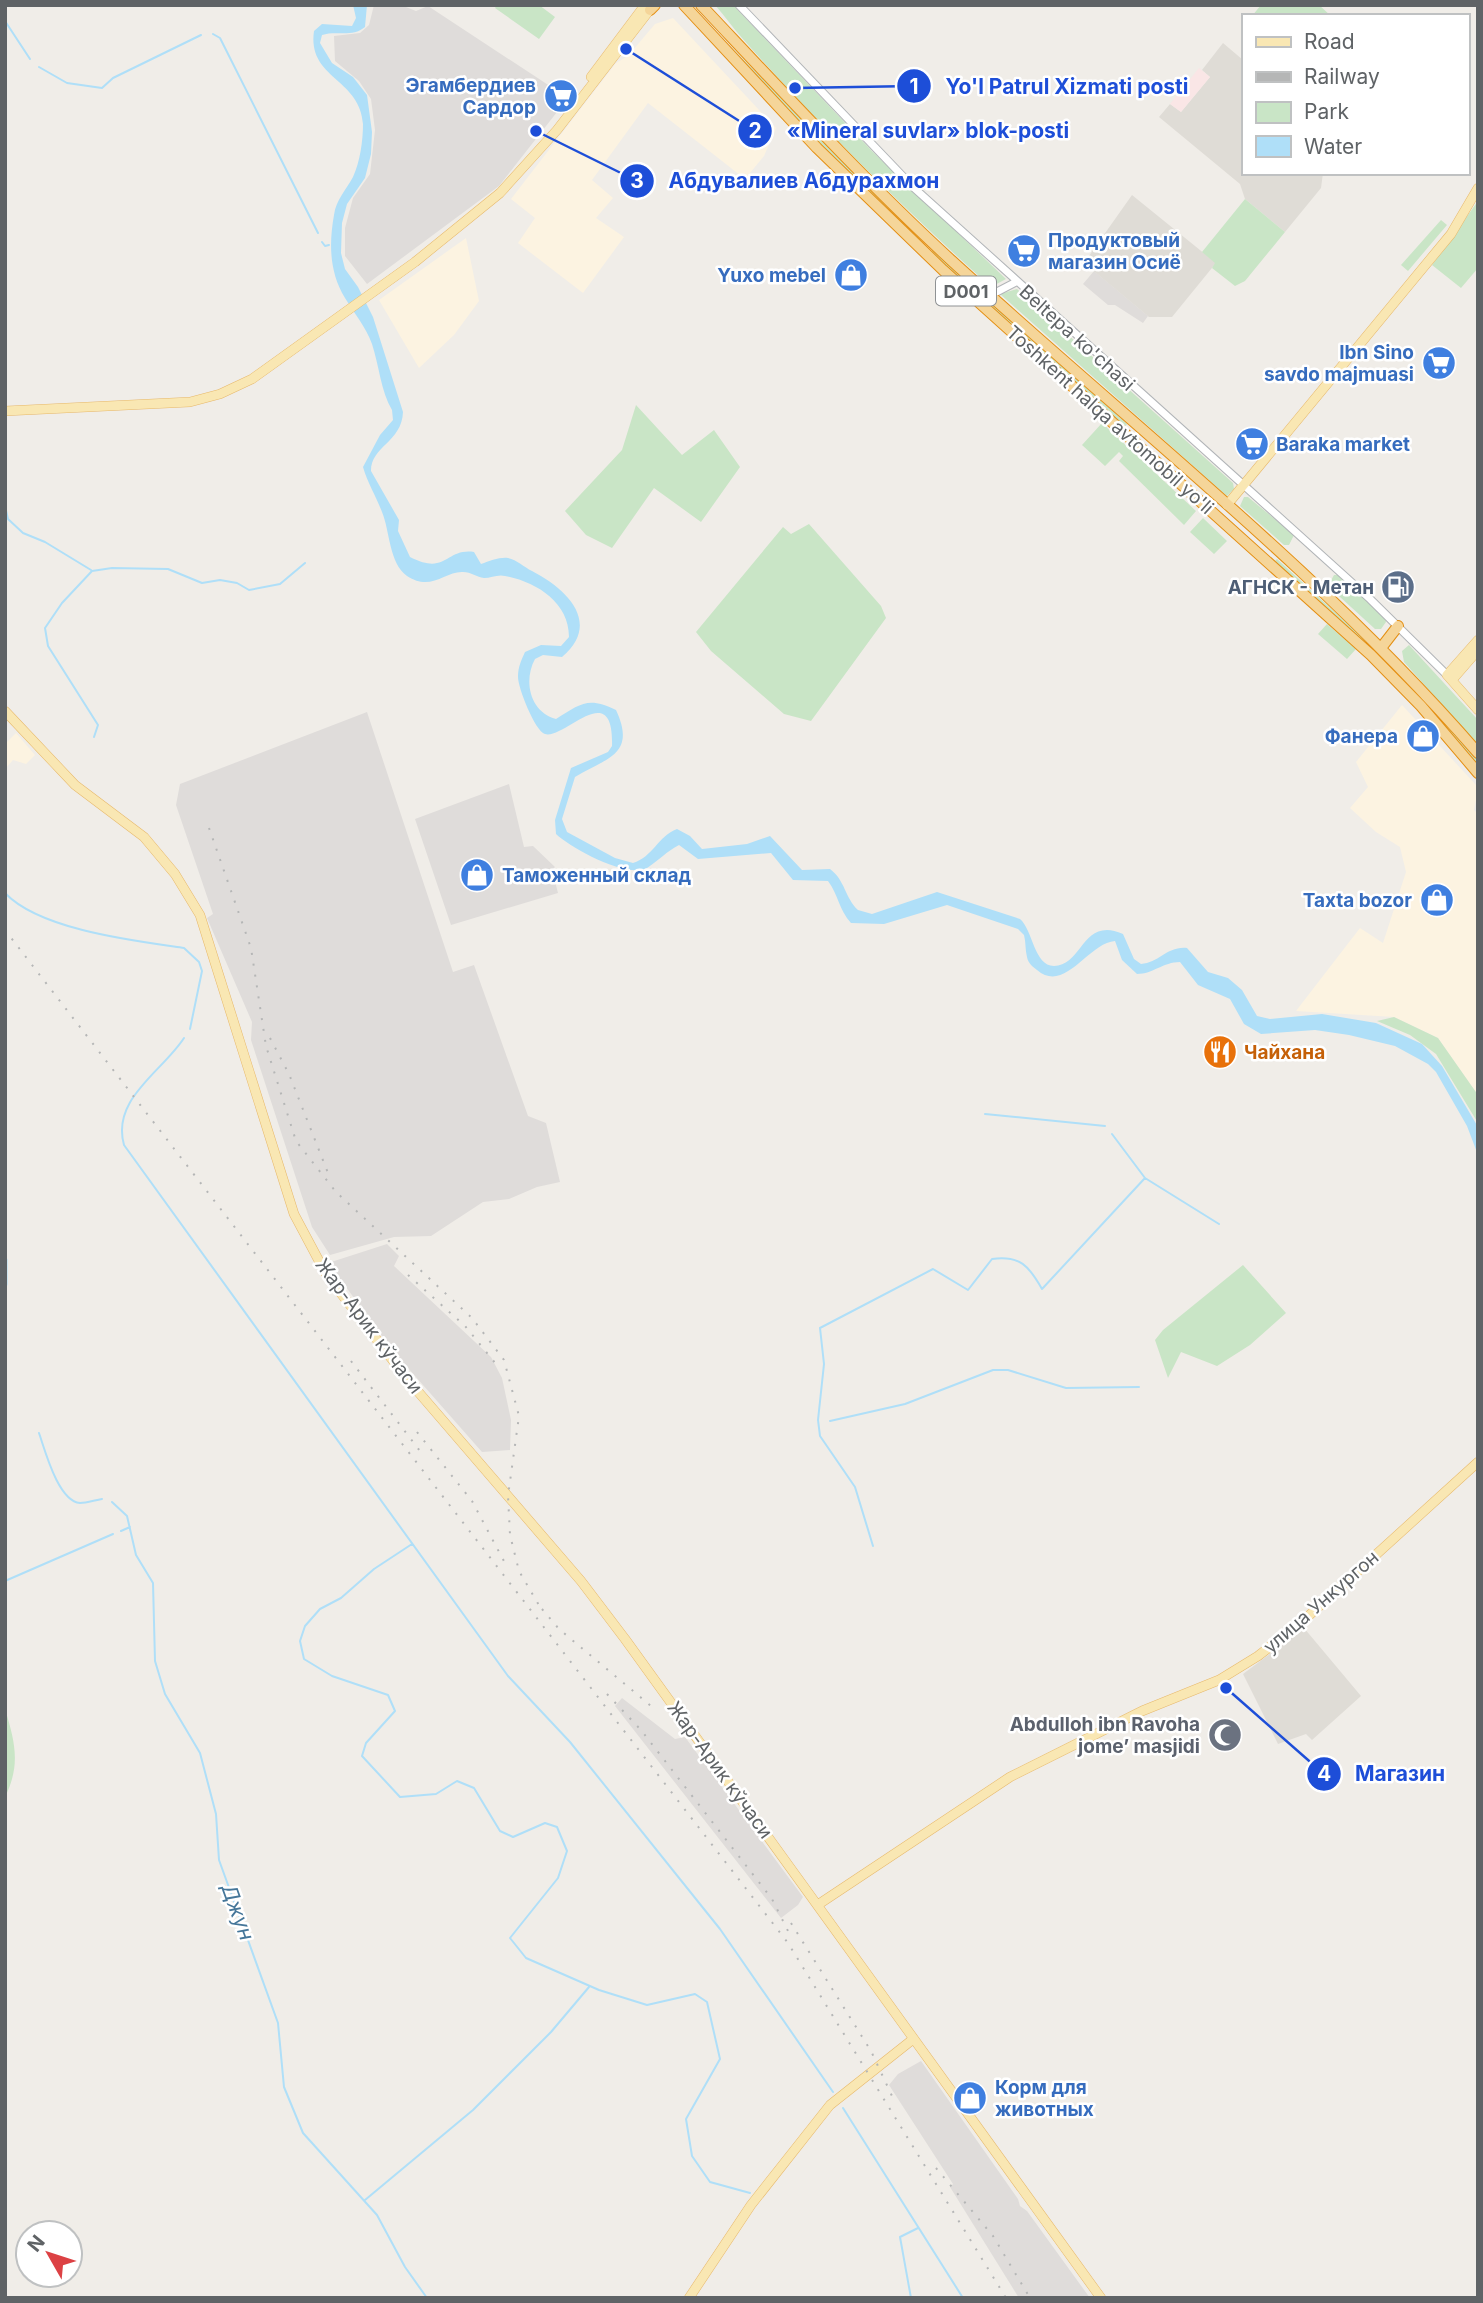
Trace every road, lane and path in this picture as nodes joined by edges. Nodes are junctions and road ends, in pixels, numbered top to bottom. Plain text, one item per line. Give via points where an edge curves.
1 (684, 5) edge
2 (701, 5) edge
3 (739, 5) edge
4 (651, 6) edge
5 (1478, 188) edge
6 (933, 243) junction
7 (924, 252) junction
8 (1016, 282) junction
9 (991, 295) junction
10 (5, 411) edge
11 (1137, 425) junction
12 (1128, 436) junction
13 (1242, 487) junction
14 (1227, 505) junction
15 (1275, 548) junction
16 (1266, 559) junction
17 (1398, 626) junction
18 (1478, 640) edge
19 (1381, 648) junction
20 (1478, 650) edge
21 (1449, 678) junction
22 (1478, 710) edge
23 (5, 711) edge
24 (1478, 753) edge
25 (1478, 773) edge
26 (1478, 1462) edge
27 (818, 1904) junction
28 (912, 2040) junction
29 (689, 2298) edge
30 (1101, 2298) edge

1 - 7 highway, Toshkent halqa avtomobil yo'li / D001 via 822,153
2 - 6 highway, Toshkent halqa avtomobil yo'li / D001 via 853,166
3 - 8 street, Beltepa ko'chasi via 903,177
4 - 10 main road via 525,167 492,200 272,366 220,394 182,402
5 - 13 main road via 1451,234
6 - 7 highway via 925,245
6 - 9 highway, Toshkent halqa avtomobil yo'li / D001
7 - 12 highway, Toshkent halqa avtomobil yo'li / D001
8 - 9 street
8 - 13 street, Beltepa ko'chasi
9 - 11 highway, Toshkent halqa avtomobil yo'li / D001
11 - 12 highway
11 - 14 highway, Toshkent halqa avtomobil yo'li / D001
12 - 16 highway, Toshkent halqa avtomobil yo'li / D001
13 - 14 main road
13 - 17 street, Beltepa ko'chasi
14 - 15 highway, Toshkent halqa avtomobil yo'li / D001
15 - 16 highway
15 - 19 highway, Toshkent halqa avtomobil yo'li / D001
16 - 25 highway, Toshkent halqa avtomobil yo'li / D001 via 1400,684
17 - 19 highway
17 - 21 street, Beltepa ko'chasi
18 - 21 main road
19 - 24 highway, Toshkent halqa avtomobil yo'li / D001
20 - 21 main road
21 - 22 main road, Beltepa ko'chasi
23 - 27 main road, Жар-Арик кўчаси via 75,785 155,848 192,900 217,961 294,1214 326,1274 408,1380 581,1581
26 - 27 main road, улица Ункургон via 1258,1656 1219,1679 1142,1711 1010,1777
27 - 28 main road, Жар-Арик кўчаси
28 - 29 main road via 830,2105 751,2205
28 - 30 main road, Жар-Арик кўчаси

